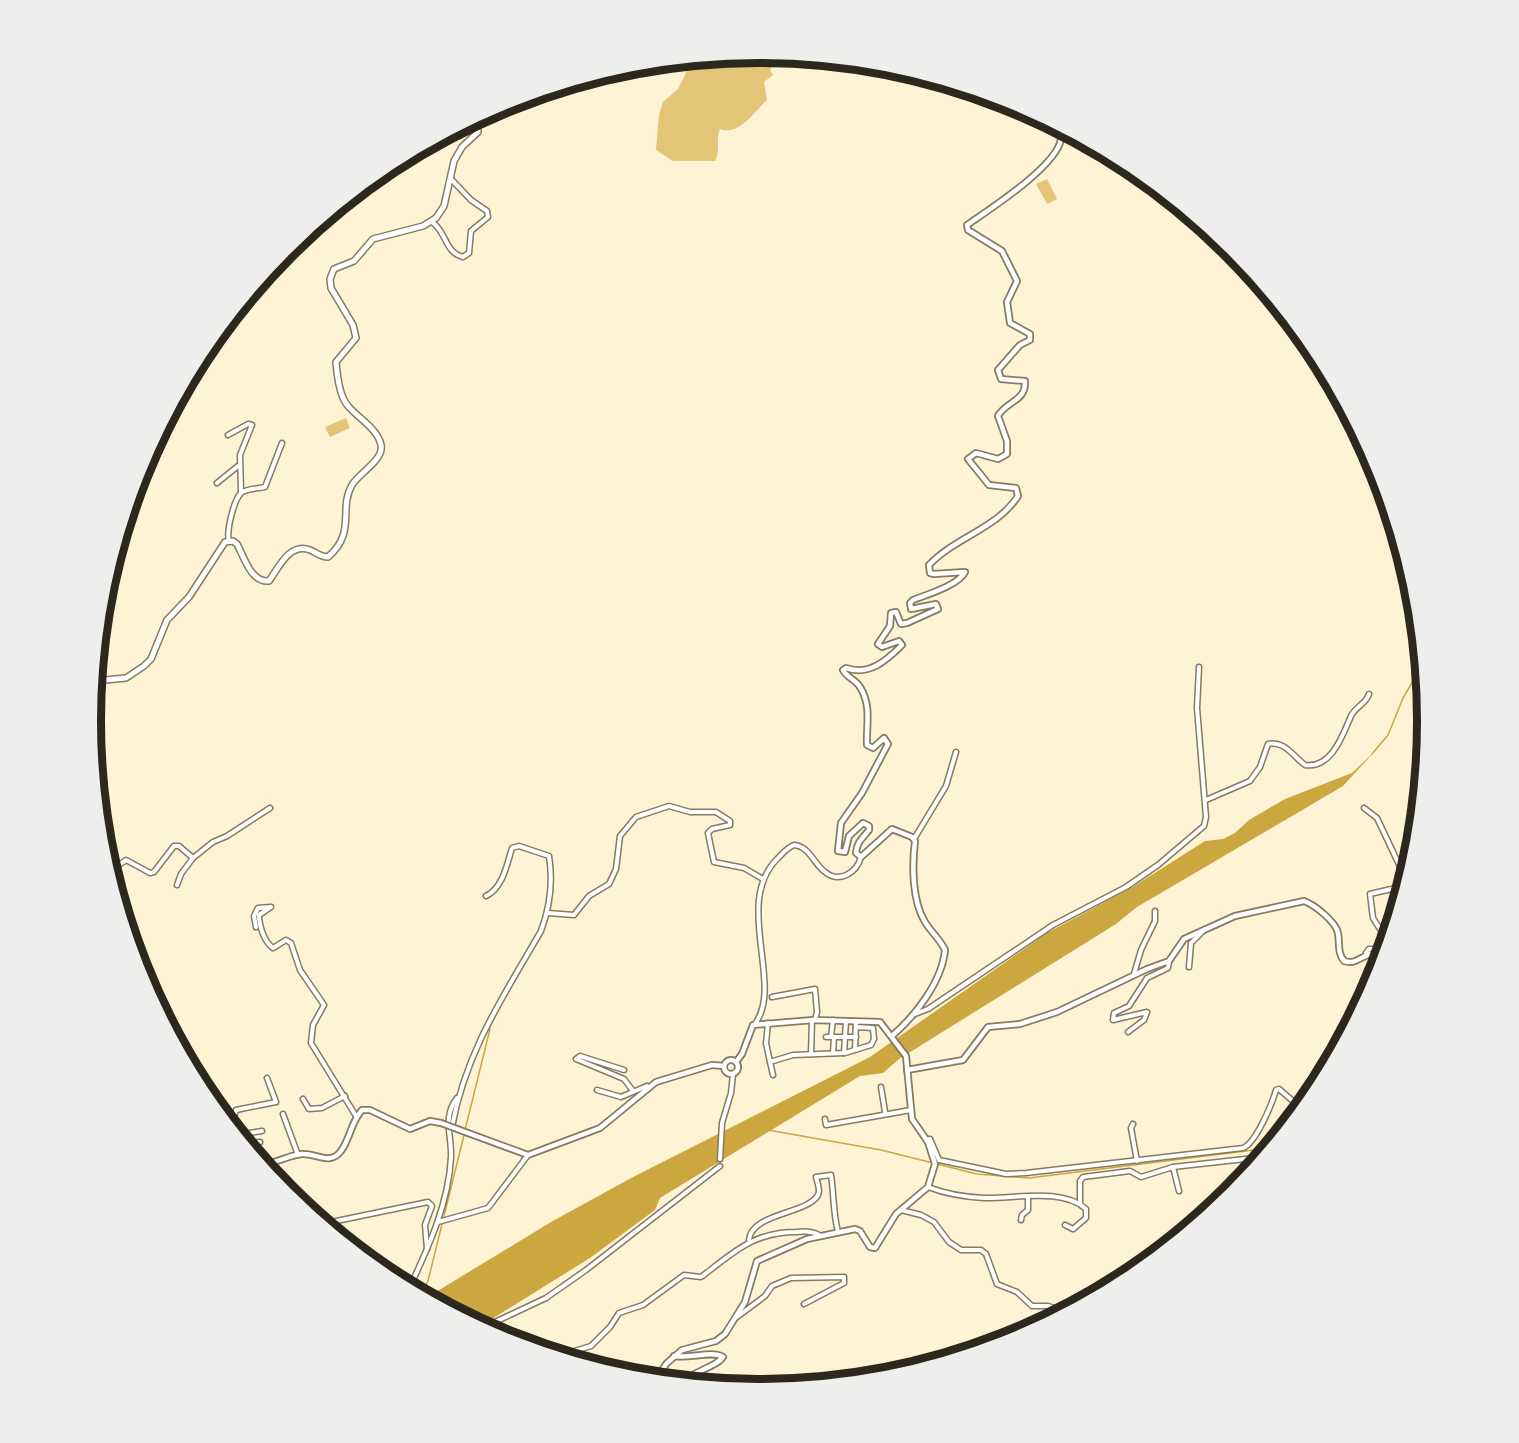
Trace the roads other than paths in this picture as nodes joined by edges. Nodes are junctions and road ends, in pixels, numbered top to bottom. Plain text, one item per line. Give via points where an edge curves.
1 (478, 127) edge
2 (1060, 136) edge
3 (451, 179) junction
4 (432, 222) junction
5 (228, 435) dead end
6 (282, 443) dead end
7 (239, 466) junction
8 (217, 483) dead end
9 (241, 492) junction
10 (228, 541) junction
11 (1199, 667) dead end
12 (102, 679) edge
13 (1369, 694) dead end
14 (956, 752) dead end
15 (1205, 800) junction
16 (270, 808) dead end
17 (1364, 808) dead end
18 (914, 839) junction
19 (861, 857) junction
20 (193, 858) junction
21 (118, 866) edge
22 (1401, 869) edge
23 (763, 879) junction
24 (177, 885) dead end
25 (1397, 888) edge
26 (486, 896) dead end
27 (1155, 911) dead end
28 (548, 913) junction
29 (256, 927) dead end
30 (1205, 929) junction
31 (1383, 934) edge
32 (1377, 949) edge
33 (1366, 953) junction
34 (1375, 953) edge
35 (1169, 961) junction
36 (1189, 967) dead end
37 (1134, 974) junction
38 (772, 997) dead end
39 (915, 1014) junction
40 (813, 1020) junction
41 (833, 1020) junction
42 (846, 1021) junction
43 (768, 1023) junction
44 (856, 1024) junction
45 (753, 1025) junction
46 (1128, 1032) dead end
47 (845, 1036) junction
48 (831, 1037) junction
49 (856, 1037) junction
50 (892, 1037) junction
51 (855, 1050) junction
52 (832, 1053) junction
53 (844, 1053) junction
54 (811, 1054) junction
55 (736, 1062) junction
56 (770, 1062) junction
57 (724, 1066) junction
58 (624, 1070) dead end
59 (907, 1070) junction
60 (733, 1074) junction
61 (773, 1075) dead end
62 (267, 1078) dead end
63 (647, 1086) junction
64 (881, 1087) dead end
65 (597, 1090) dead end
66 (633, 1090) junction
67 (345, 1096) junction
68 (457, 1098) junction
69 (303, 1099) dead end
70 (1295, 1104) edge
71 (911, 1110) junction
72 (885, 1112) junction
73 (283, 1114) dead end
74 (356, 1116) junction
75 (234, 1118) edge
76 (825, 1119) dead end
77 (1134, 1124) dead end
78 (452, 1127) junction
79 (262, 1131) dead end
80 (249, 1137) edge
81 (927, 1141) junction
82 (261, 1142) dead end
83 (254, 1143) edge
84 (298, 1155) junction
85 (528, 1155) junction
86 (1253, 1158) edge
87 (720, 1159) dead end
88 (1137, 1161) junction
89 (272, 1164) edge
90 (720, 1166) dead end
91 (1173, 1167) junction
92 (928, 1187) junction
93 (1179, 1191) dead end
94 (1028, 1198) junction
95 (1080, 1203) junction
96 (900, 1210) junction
97 (1021, 1220) dead end
98 (331, 1222) edge
99 (439, 1222) junction
100 (1065, 1225) dead end
101 (838, 1232) junction
102 (819, 1235) junction
103 (749, 1241) junction
104 (427, 1251) junction
105 (413, 1281) edge
106 (804, 1304) dead end
107 (1055, 1310) edge
108 (737, 1317) junction
109 (494, 1324) edge
110 (571, 1352) edge
111 (674, 1356) junction
112 (661, 1372) edge
113 (688, 1376) edge

1 - 3 main road via 478,132 458,153
2 - 19 street via 1054,155 967,225 968,230 1002,251 1017,281 1007,302 1010,323 1030,334 1030,340 1020,345 998,370 1001,379 1026,381 1020,398 998,416 1007,454 998,459 976,453 968,459 985,482 1016,488 1018,496 1007,509 929,565 930,573 934,574 965,572 961,578 910,603 911,609 936,604 938,609 901,624 896,612 891,613 890,626 878,644 882,647 899,641 902,645 886,661 867,670 843,670 858,684 866,700 867,746 873,748 886,738 888,741 839,828 837,849 841,853 859,825 869,826 856,847
3 - 4 main road via 444,206
3 - 4 street via 487,211 488,217 471,231 469,253 463,257 450,250 440,228
4 - 10 main road via 374,239 354,261 338,266 331,276 332,288 356,334 355,342 336,362 341,393 381,447 379,455 352,485 341,543 328,558 307,549 290,554 266,582 256,578 237,544
5 - 7 street via 252,425 241,448
6 - 9 street via 265,487
7 - 8 street
7 - 9 street
9 - 10 street via 228,523
10 - 12 main road via 221,544 202,580 167,620 151,659 126,678
11 - 15 street via 1198,719
13 - 15 street via 1351,716 1335,751 1317,764 1305,765 1285,747 1272,743 1265,747 1260,767 1250,781
14 - 18 street via 946,786
15 - 39 street via 1204,826 1158,865 1126,887 1053,925
16 - 20 street
17 - 22 street via 1377,818
18 - 19 street via 892,829
18 - 39 street via 919,905 945,950 940,968
19 - 23 street via 854,872 834,876 826,874 804,849 794,846 770,864
20 - 21 street via 174,846 154,872 126,860
20 - 24 street
23 - 28 street via 739,867 714,862 709,831 730,825 730,821 713,811 690,812 665,806 630,821 620,836 614,877 604,889 590,896 580,911 569,916
23 - 45 street via 759,934 765,985 758,1020
25 - 31 street via 1370,894 1372,918
26 - 28 street via 504,876 512,848 519,846 550,857
27 - 37 street via 1155,921
28 - 68 street via 476,1045
29 - 67 street via 254,916 258,908 271,907 260,915 259,922 269,946 273,948 286,940 291,943 300,970 324,1005 313,1025 311,1043
30 - 33 street via 1235,916 1304,901 1335,925 1344,961 1354,963
30 - 35 street via 1185,939
30 - 36 street via 1191,943
32 - 33 street
33 - 34 street
35 - 37 street
35 - 46 street via 1168,968 1147,978 1129,1006 1114,1012 1113,1020 1147,1012 1144,1020
37 - 59 street via 1057,1012 1020,1024 993,1025 963,1060
38 - 40 street via 815,989 817,1012
39 - 50 street
40 - 41 street
40 - 43 street
40 - 54 street
41 - 42 street
41 - 48 street
42 - 44 street
42 - 47 street
43 - 45 street
43 - 56 street via 766,1043
44 - 49 street
44 - 50 street via 880,1022
44 - 51 street via 875,1031 871,1045
45 - 55 street
47 - 48 street
47 - 49 street
47 - 53 street
48 - 52 street
49 - 51 street
50 - 59 street via 906,1056
51 - 53 street
52 - 53 street
52 - 54 street
54 - 56 street
55 - 57 street via 728,1061
55 - 60 street via 738,1071
56 - 61 street
57 - 60 street via 726,1073
57 - 63 street via 712,1065
58 - 66 street via 580,1056 576,1059 624,1080
59 - 71 street
60 - 87 street via 722,1123
62 - 75 street via 276,1102 236,1110
63 - 66 street
63 - 85 street via 600,1128
64 - 72 street
65 - 66 street via 616,1097
67 - 69 street via 322,1108 309,1108
67 - 74 street
68 - 78 street
68 - 99 street via 447,1129 451,1155
70 - 88 street via 1276,1090 1269,1112 1249,1146
71 - 72 street
71 - 81 street via 912,1119
72 - 76 street via 826,1125
73 - 84 street
74 - 78 street, bridge via 362,1110 370,1110 410,1129 430,1121
74 - 84 street via 335,1156 328,1159
77 - 88 street via 1131,1128
78 - 85 street, bridge
79 - 80 street via 249,1133
81 - 88 street via 930,1139 939,1160 1006,1174
81 - 92 street via 934,1164
82 - 83 street
84 - 89 street
85 - 99 street via 494,1204
86 - 91 street
90 - 109 street via 546,1298
91 - 93 street
91 - 95 street via 1141,1177 1130,1171 1083,1177
92 - 94 street via 981,1198
92 - 96 street
94 - 95 street via 1058,1197
94 - 97 street via 1028,1210
95 - 100 street via 1086,1209 1086,1218 1072,1229
96 - 101 street via 875,1248 870,1247 860,1231
96 - 107 street via 934,1222 949,1242 961,1250 981,1250 997,1284 1017,1292 1028,1304
98 - 104 street via 424,1202 432,1206 425,1225
99 - 104 street
101 - 102 street
101 - 103 street via 831,1175 825,1174 816,1177 818,1196 756,1228
102 - 103 street via 786,1232
102 - 108 street via 790,1244 757,1262
103 - 110 street via 701,1277 684,1275 643,1305 623,1309 591,1346
104 - 105 street
106 - 108 street via 844,1284 844,1277 791,1278 772,1286
108 - 111 street via 716,1341
111 - 112 street
111 - 113 street via 723,1357

